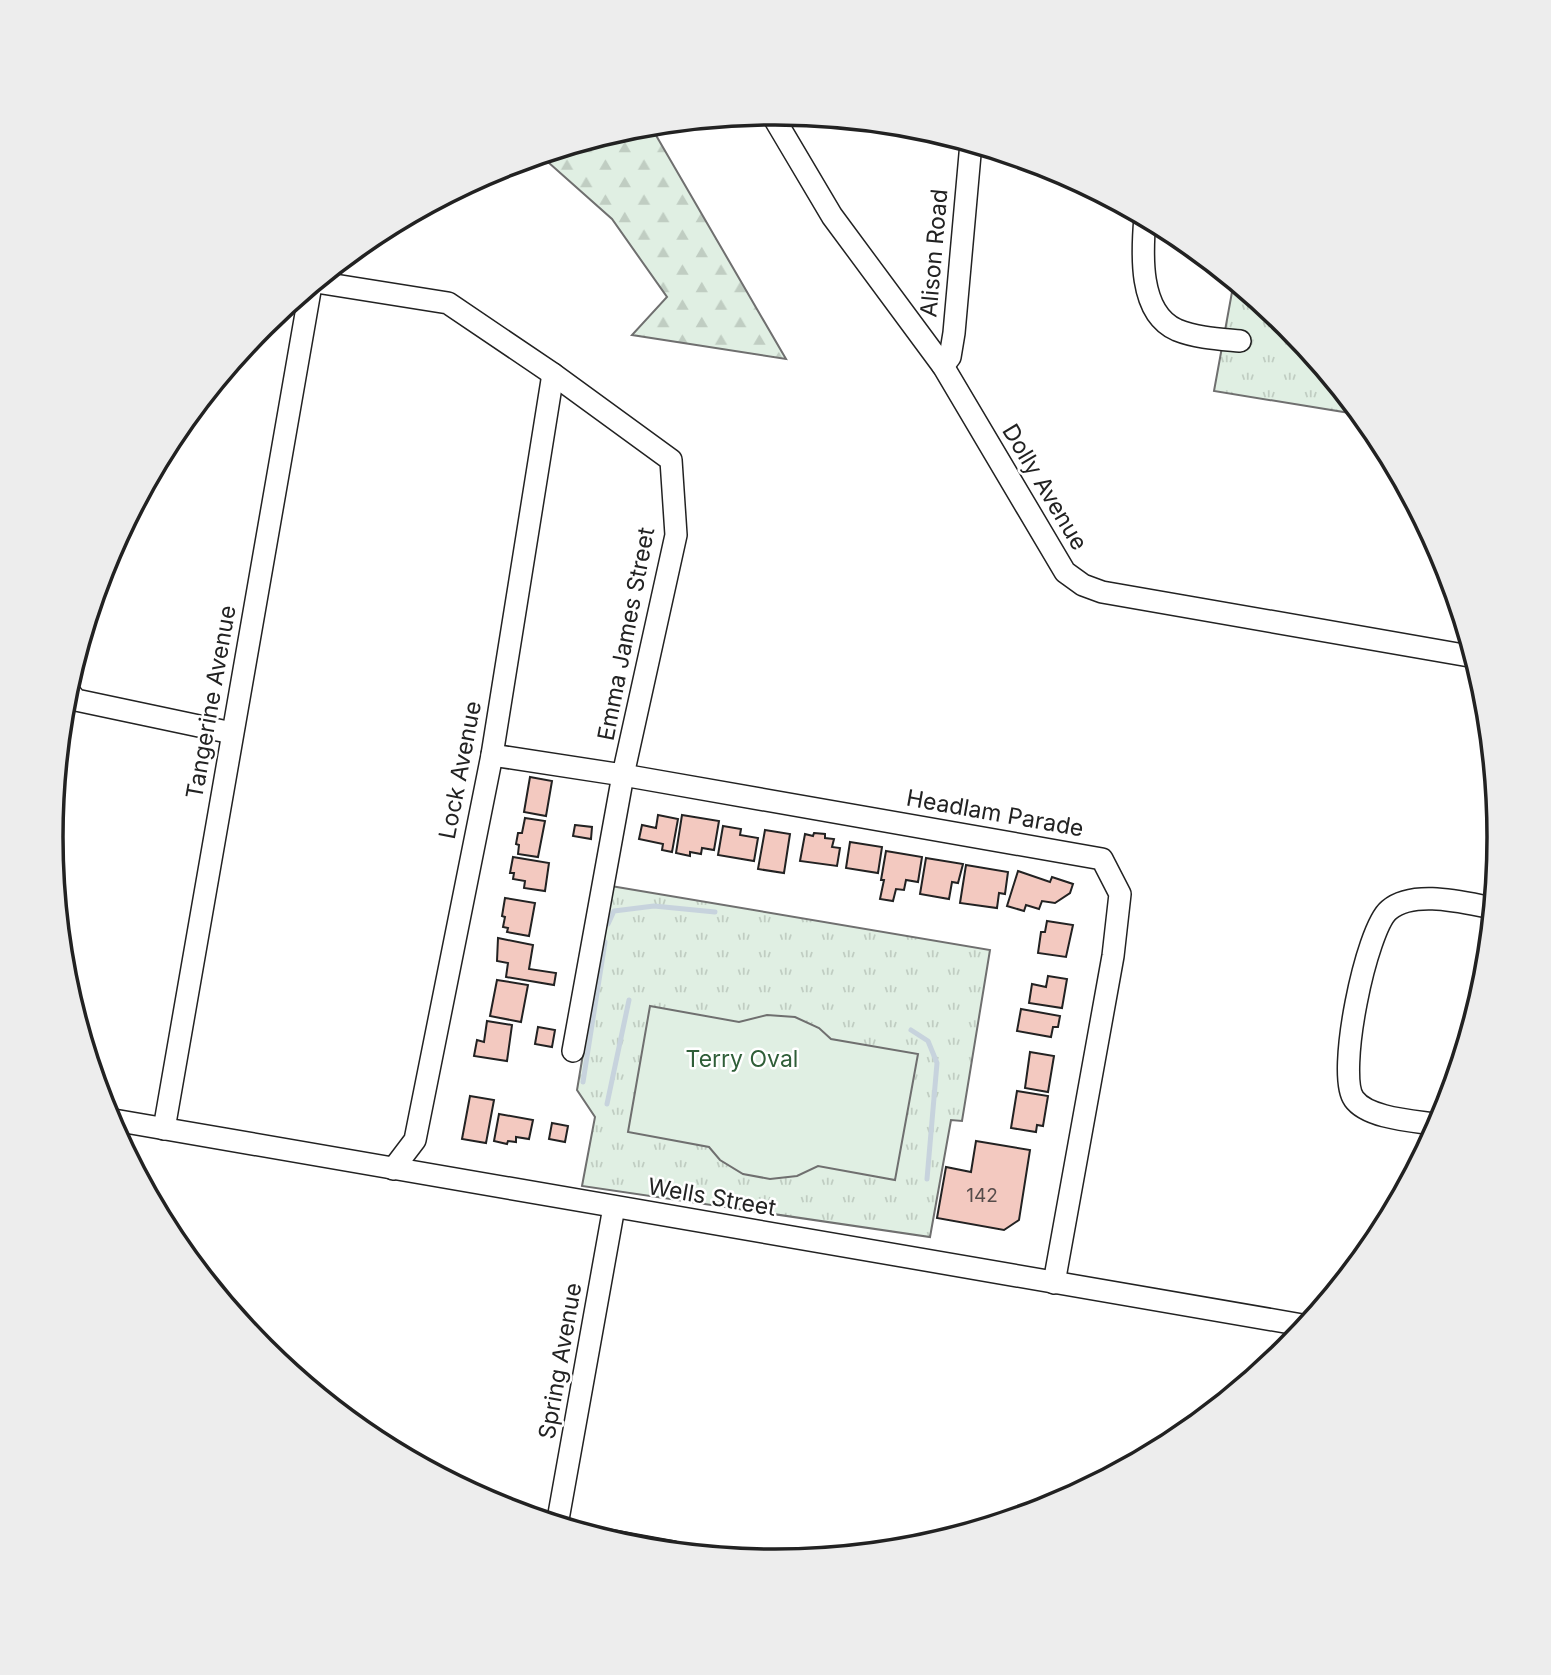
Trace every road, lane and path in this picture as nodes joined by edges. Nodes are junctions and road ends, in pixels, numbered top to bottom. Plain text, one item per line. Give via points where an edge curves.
1 (778, 125) edge
2 (970, 152) edge
3 (1144, 228) edge
4 (328, 284) edge
5 (308, 300) edge
6 (1240, 341) dead end
7 (943, 366) junction
8 (553, 374) junction
9 (1464, 655) edge
10 (77, 700) edge
11 (232, 733) junction
12 (492, 755) junction
13 (624, 775) junction
14 (1484, 906) edge
15 (573, 1051) dead end
16 (122, 1122) edge
17 (1428, 1123) edge
18 (164, 1129) junction
19 (393, 1169) junction
20 (614, 1207) junction
21 (1054, 1283) junction
22 (1295, 1324) edge
23 (559, 1516) edge

1 - 7 street, Dolly Avenue via 832,216
2 - 7 street, Alison Road via 954,333 950,357
3 - 6 street via 1145,283 1156,312 1175,329
4 - 8 street, Emma James Street via 447,303
5 - 11 street, Tangerine Avenue
7 - 9 street, Dolly Avenue via 1065,572 1083,585
8 - 12 street, Lock Avenue
8 - 13 street, Emma James Street via 671,460 676,536
10 - 11 street
11 - 18 street, Tangerine Avenue
12 - 13 street, Headlam Parade
12 - 19 street, Lock Avenue via 415,1140
13 - 15 street, Emma James Street
13 - 21 street, Headlam Parade via 1102,859 1121,894
14 - 17 street via 1413,899 1389,909 1376,927 1367,956 1350,1035 1351,1093 1366,1109 1383,1116
16 - 18 street, Wells Street
18 - 19 street, Wells Street
19 - 20 street, Wells Street
20 - 21 street, Wells Street
20 - 23 street, Spring Avenue
21 - 22 street, Wells Street

